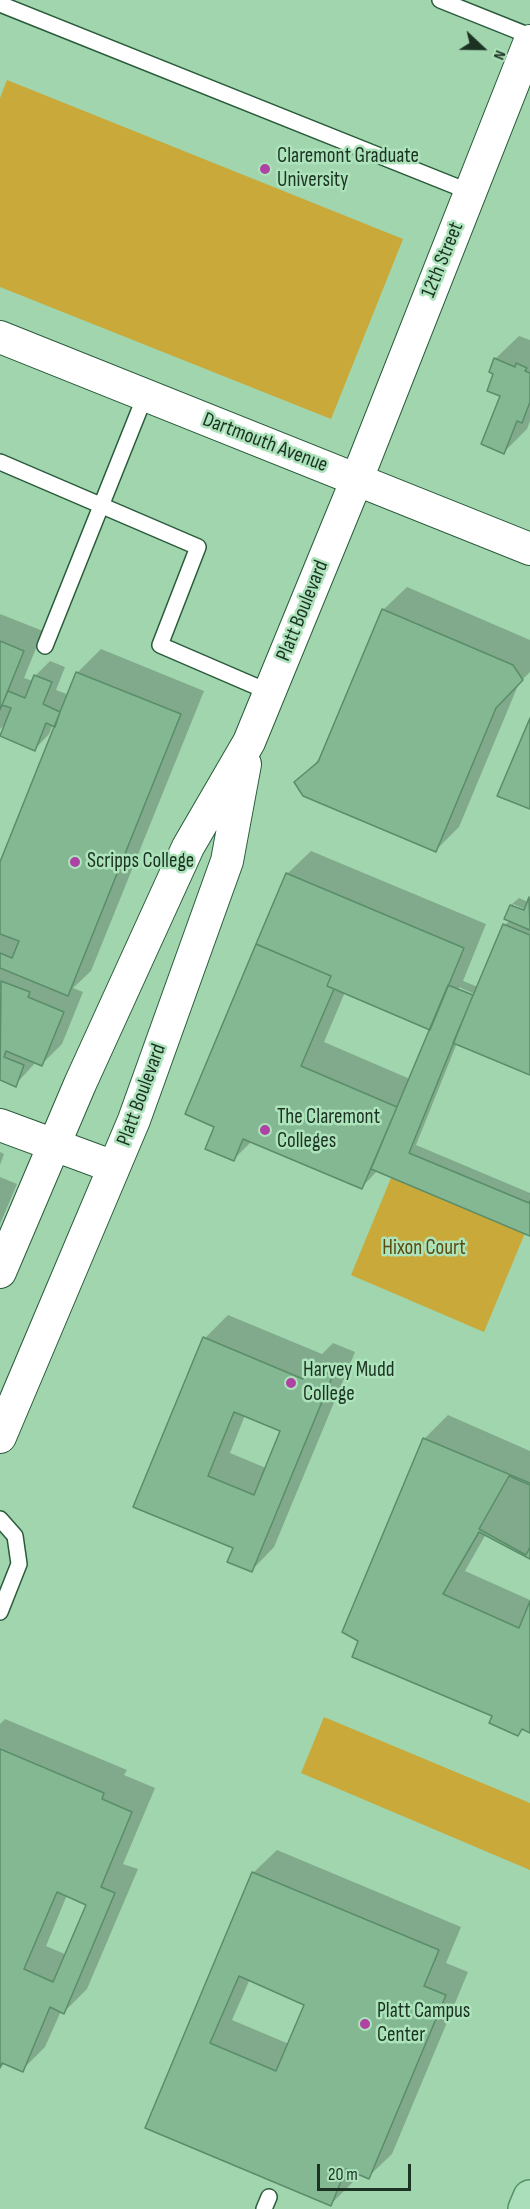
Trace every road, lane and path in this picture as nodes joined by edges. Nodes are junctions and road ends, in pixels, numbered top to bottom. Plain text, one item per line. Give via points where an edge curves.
1 (440, 0) edge
2 (0, 4) edge
3 (530, 36) edge
4 (530, 41) edge
5 (470, 192) junction
6 (0, 337) edge
7 (145, 396) junction
8 (0, 462) edge
9 (357, 479) junction
10 (102, 504) junction
11 (530, 549) edge
12 (45, 646) dead end
13 (269, 692) junction
14 (249, 742) junction
15 (0, 1125) edge
16 (54, 1145) junction
17 (114, 1167) junction
18 (0, 1272) edge
19 (3, 1422) edge
20 (0, 1519) edge
21 (0, 1612) edge
22 (530, 2197) edge
23 (525, 2209) edge

1 - 3 lane
2 - 5 lane
4 - 5 street, 12th Street
5 - 9 street, 12th Street
6 - 7 street, Dartmouth Avenue
7 - 9 street, Dartmouth Avenue
7 - 10 lane
8 - 10 lane
9 - 11 street, Dartmouth Avenue
9 - 13 street, Platt Boulevard
10 - 12 lane
10 - 13 lane via 198,547 160,645
13 - 14 street, Platt Boulevard
14 - 16 street, Platt Boulevard via 188,847
14 - 17 street, Platt Boulevard via 227,861
15 - 16 street
16 - 17 street
16 - 18 street, Platt Boulevard
17 - 19 street, Platt Boulevard
20 - 21 lane via 15,1536 20,1564
22 - 23 main road

